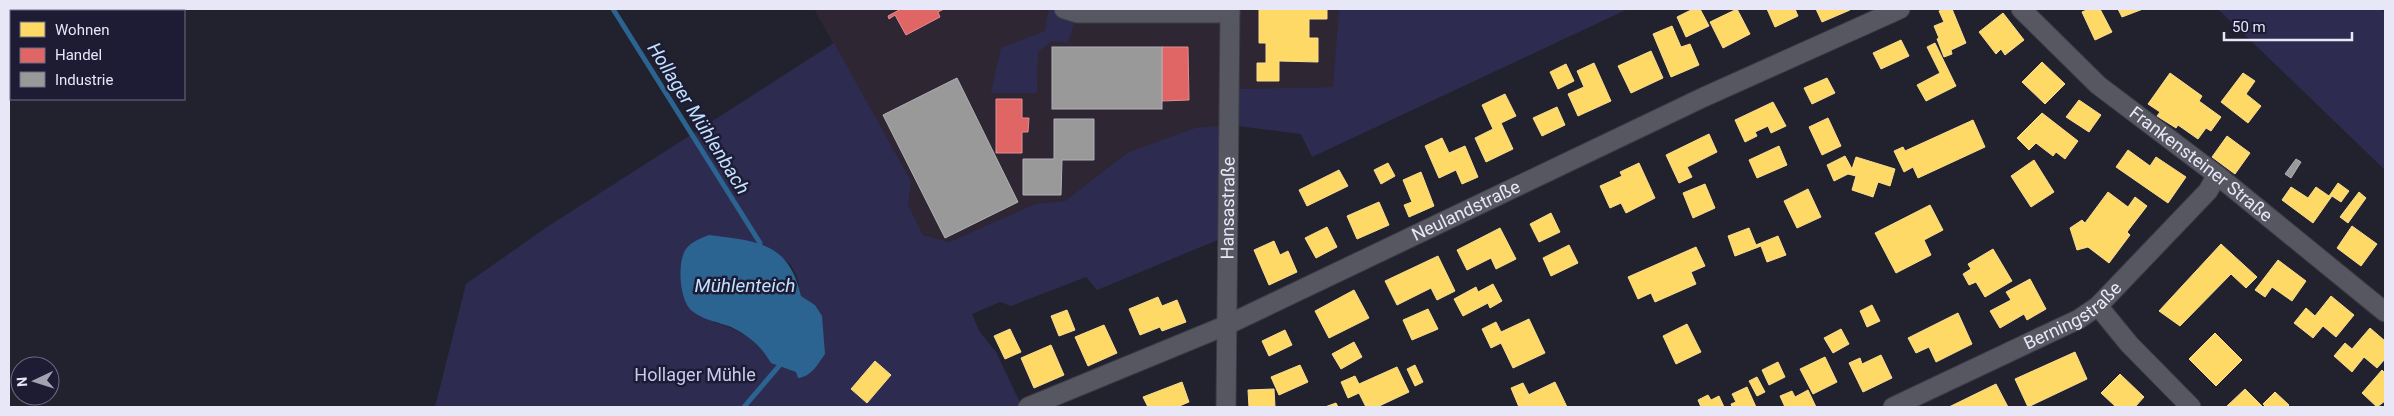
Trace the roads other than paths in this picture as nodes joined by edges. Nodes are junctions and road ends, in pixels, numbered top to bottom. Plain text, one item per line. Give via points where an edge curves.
1 (1064, 9) edge
2 (1900, 9) edge
3 (2021, 9) edge
4 (1230, 11) edge
5 (2217, 175) junction
6 (2098, 306) junction
7 (2385, 312) edge
8 (1227, 325) junction
9 (1028, 407) edge
10 (1226, 407) edge
11 (1893, 407) edge
12 (2191, 407) edge

1 - 4 street via 1077,13
2 - 8 street, Neulandstraße via 1704,96
3 - 5 street, Frankensteiner Straße via 2098,85
4 - 8 street, Hansastraße
5 - 6 street, Berningstraße via 2208,191
5 - 7 street, Frankensteiner Straße
6 - 11 street, Berningstraße via 2079,319
6 - 12 street via 2129,344
8 - 9 street, Neulandstraße
8 - 10 street, Hansastraße

